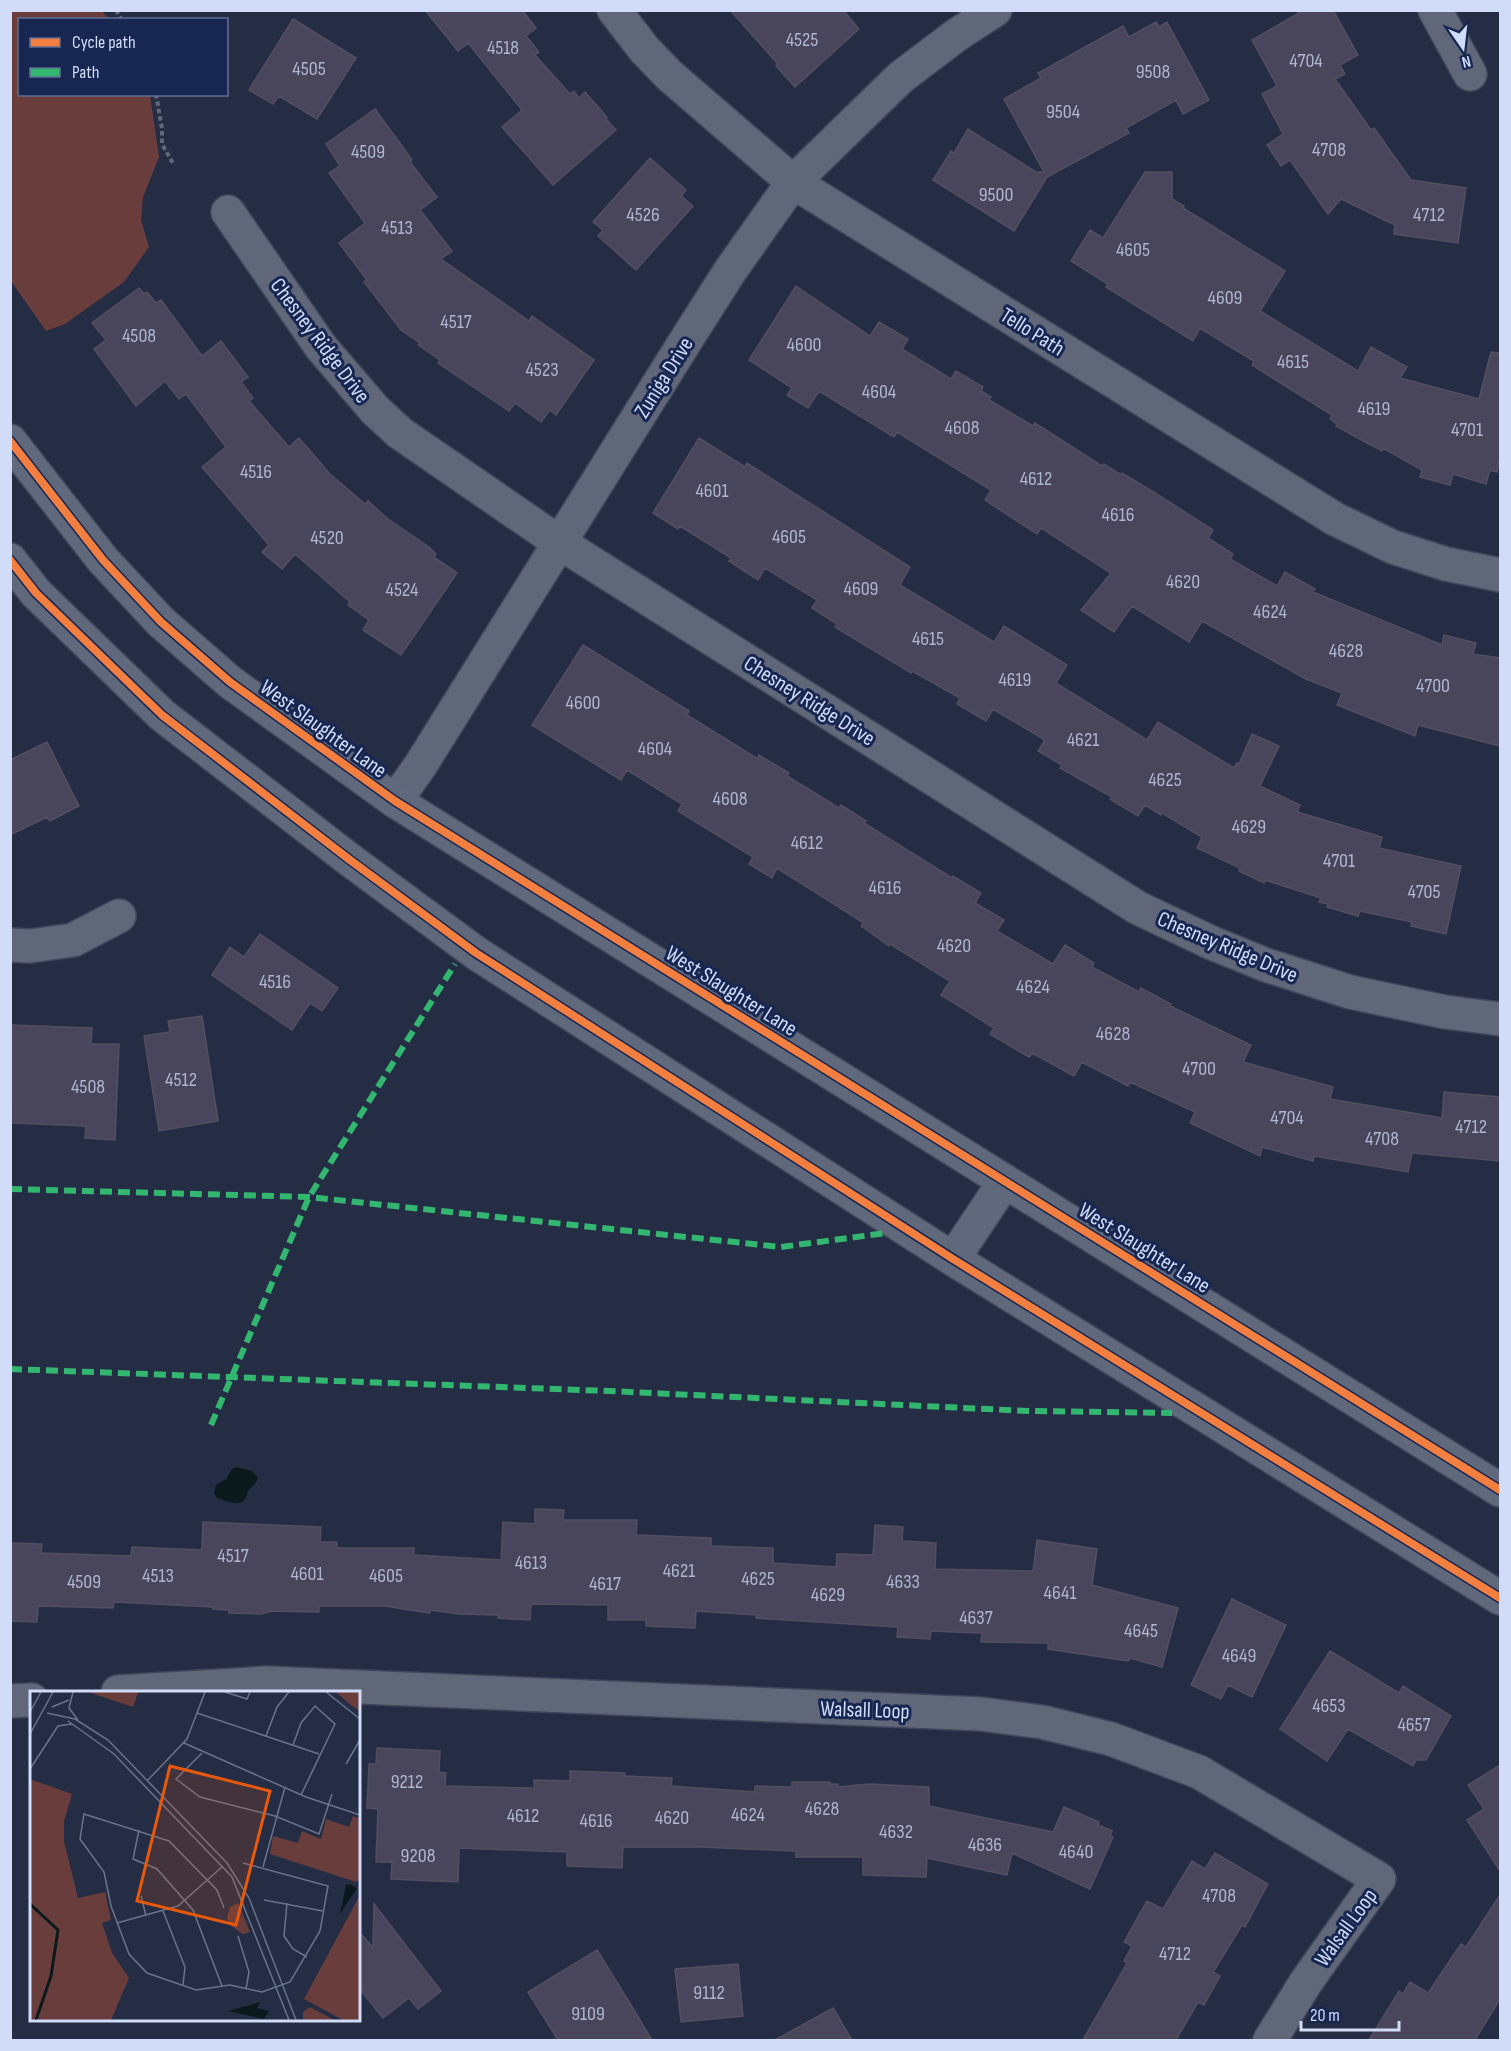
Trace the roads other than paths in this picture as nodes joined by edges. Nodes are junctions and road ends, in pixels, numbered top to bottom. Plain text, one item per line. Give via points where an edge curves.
1 (614, 10) edge
2 (995, 10) edge
3 (1435, 10) edge
4 (1470, 74) dead end
5 (793, 182) junction
6 (228, 212) dead end
7 (10, 441) edge
8 (560, 543) junction
9 (10, 560) edge
10 (1500, 575) edge
11 (395, 801) junction
12 (119, 916) dead end
13 (10, 945) edge
14 (1500, 1019) edge
15 (1005, 1181) junction
16 (953, 1259) junction
17 (1500, 1490) edge
18 (1500, 1598) edge
19 (267, 1688) edge
20 (155, 1691) edge
21 (349, 1691) edge
22 (360, 1691) edge
23 (30, 1700) edge
24 (10, 1701) edge
25 (1270, 2040) edge

1 - 5 street, Tello Path via 669,75
2 - 5 street, Zuniga Drive via 901,77
3 - 4 street
5 - 8 street, Zuniga Drive via 730,271
5 - 10 street, Tello Path via 1335,519 1403,550
6 - 8 street, Chesney Ridge Drive via 321,347 375,410 400,433
7 - 11 main road, West Slaughter Lane via 103,560 161,622 230,682
8 - 11 street, Zuniga Drive
8 - 14 street, Chesney Ridge Drive via 1138,908 1255,961 1350,992
9 - 16 main road via 36,593 162,715 350,860 476,952
11 - 15 main road, West Slaughter Lane
12 - 13 street via 73,940
15 - 16 main road
15 - 17 main road, West Slaughter Lane
16 - 18 main road
19 - 20 street, Walsall Loop
19 - 21 street, Walsall Loop
22 - 25 street, Walsall Loop via 981,1714 1041,1722 1111,1738 1199,1772 1379,1879
23 - 24 street

